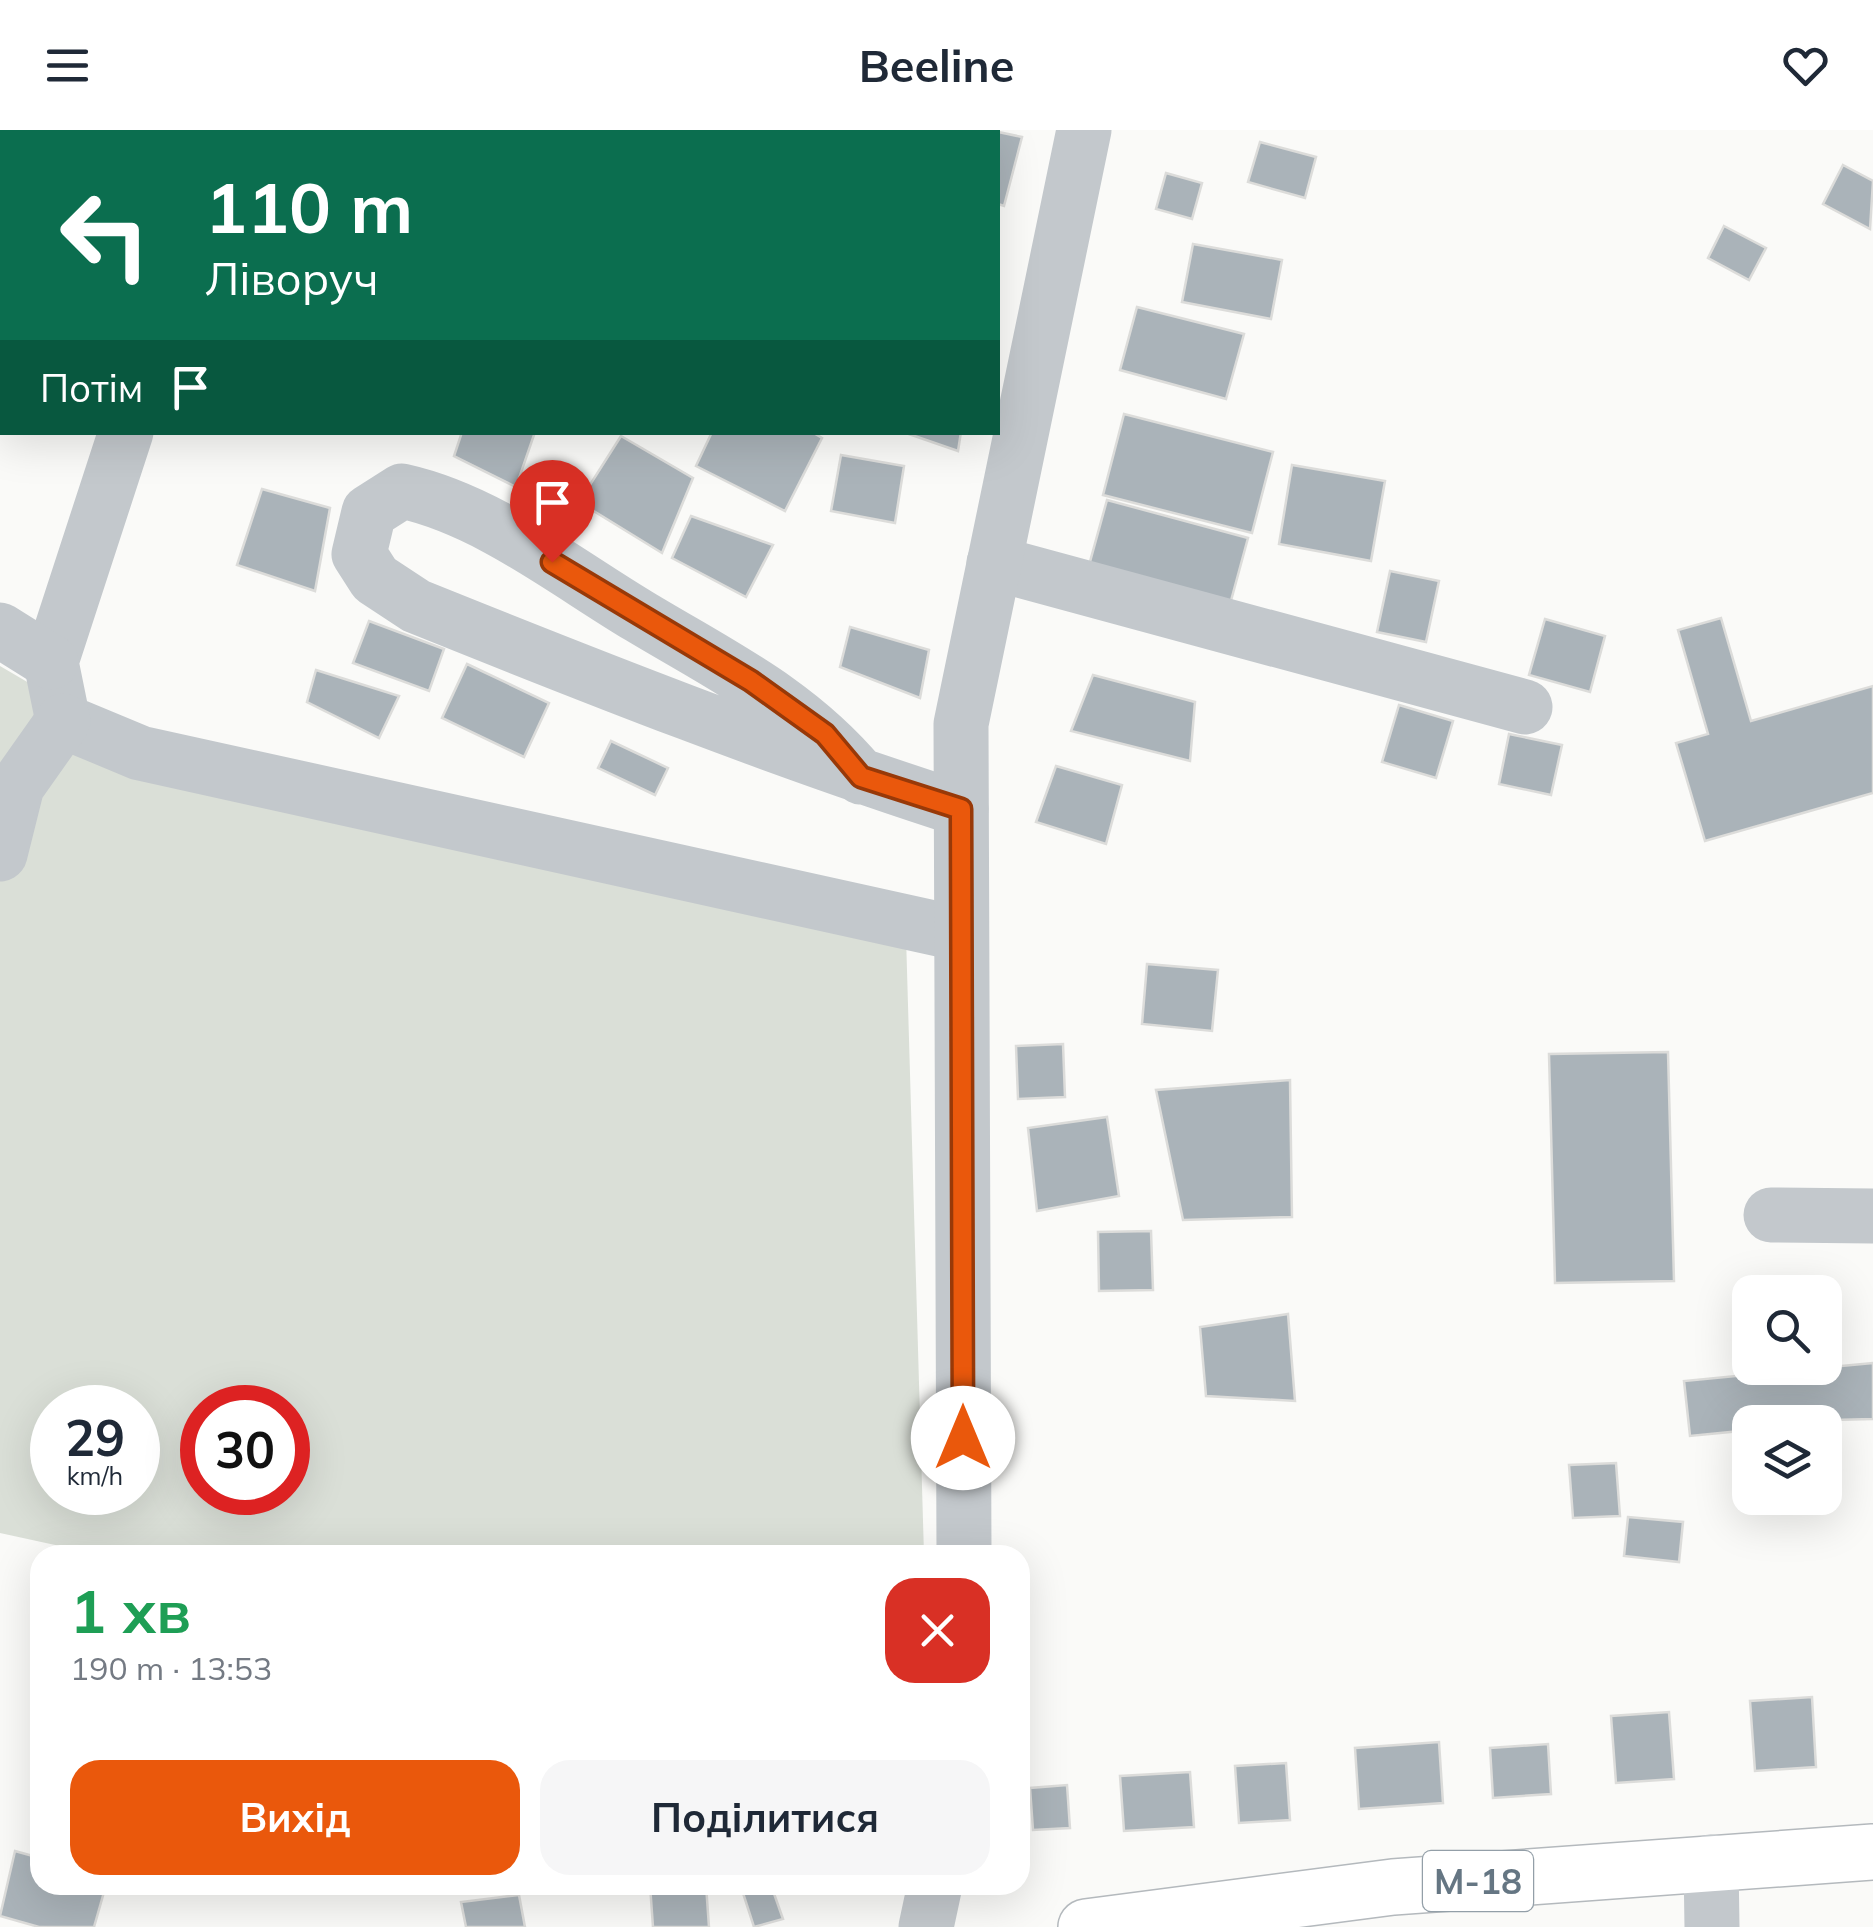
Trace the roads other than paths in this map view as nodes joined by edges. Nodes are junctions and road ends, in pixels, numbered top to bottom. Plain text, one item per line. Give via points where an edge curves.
1 (1084, 130) edge
2 (125, 435) edge
3 (994, 564) junction
4 (0, 630) edge
5 (51, 662) junction
6 (1525, 707) dead end
7 (63, 721) junction
8 (861, 777) junction
9 (961, 809) junction
10 (0, 854) edge
11 (962, 934) junction
12 (1772, 1214) dead end
13 (1873, 1216) edge
14 (964, 1545) edge
15 (1873, 1852) edge
16 (1711, 1862) junction
17 (933, 1895) edge
18 (926, 1927) edge
19 (1086, 1927) edge
20 (1712, 1927) edge

1 - 3 street
2 - 5 street
3 - 6 street
3 - 9 street via 961,724
4 - 5 street
5 - 7 street
7 - 10 street via 17,786
7 - 11 street via 140,753
8 - 8 street via 416,606 375,579 359,554 369,512 402,492 434,498 523,543 751,681 825,734
8 - 9 street
9 - 11 street
11 - 14 street
12 - 13 street
15 - 16 highway, М-18
16 - 19 highway, М-18 via 1393,1888
16 - 20 street
17 - 18 street

